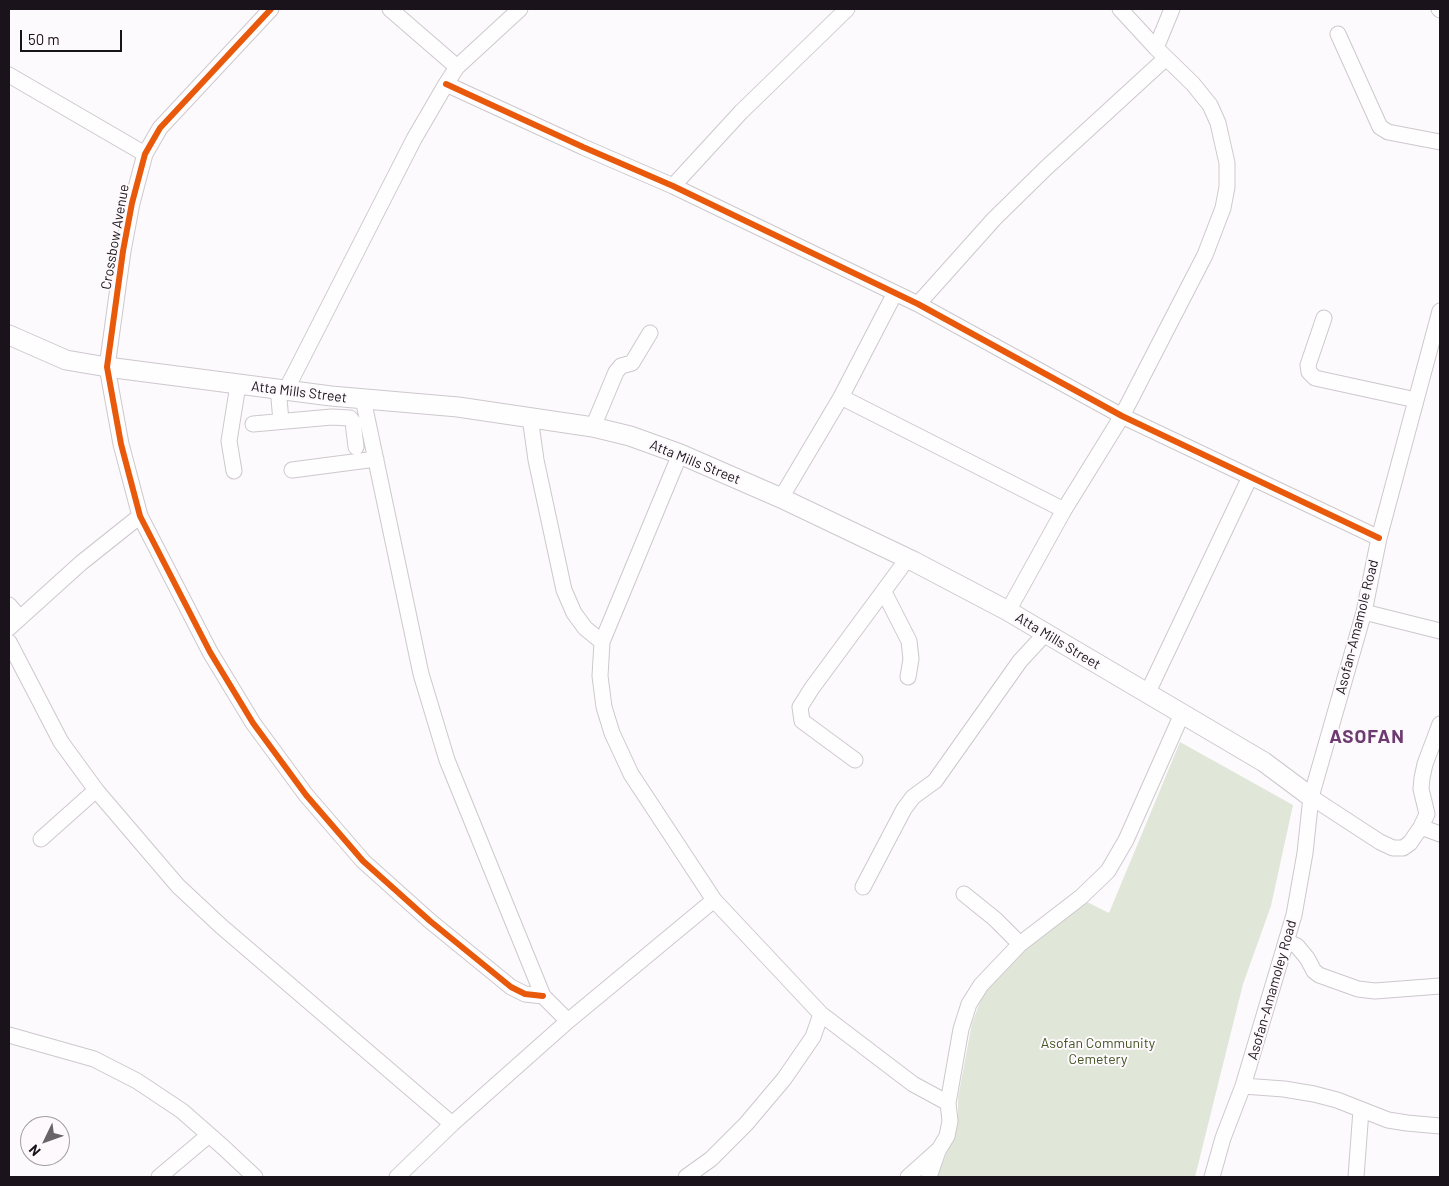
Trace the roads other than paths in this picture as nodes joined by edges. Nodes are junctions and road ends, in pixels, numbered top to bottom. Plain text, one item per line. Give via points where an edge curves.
1 (271, 9) edge
2 (390, 9) edge
3 (520, 9) edge
4 (847, 9) edge
5 (1120, 9) edge
6 (1172, 9) edge
7 (1338, 34) dead end
8 (1161, 53) junction
9 (457, 67) junction
10 (9, 75) edge
11 (446, 84) junction
12 (1440, 142) edge
13 (146, 154) junction
14 (673, 186) junction
15 (895, 293) junction
16 (918, 304) junction
17 (1440, 311) edge
18 (1324, 318) dead end
19 (650, 333) dead end
20 (9, 336) edge
21 (107, 367) junction
22 (238, 385) junction
23 (282, 389) junction
24 (331, 396) junction
25 (841, 397) junction
26 (363, 399) junction
27 (1416, 400) junction
28 (332, 416) junction
29 (1122, 416) junction
30 (530, 417) junction
31 (281, 421) junction
32 (253, 424) dead end
33 (592, 427) junction
34 (356, 446) dead end
35 (680, 454) junction
36 (376, 459) junction
37 (292, 470) dead end
38 (234, 471) dead end
39 (1250, 477) junction
40 (781, 498) junction
41 (1064, 510) junction
42 (140, 516) junction
43 (1379, 538) junction
44 (908, 558) junction
45 (884, 592) junction
46 (9, 605) edge
47 (1008, 611) junction
48 (1364, 612) junction
49 (20, 618) junction
50 (9, 628) edge
51 (1440, 631) edge
52 (1045, 634) junction
53 (9, 642) edge
54 (602, 642) junction
55 (908, 677) dead end
56 (1147, 694) junction
57 (1182, 714) junction
58 (1440, 724) edge
59 (855, 760) dead end
60 (96, 790) junction
61 (1312, 797) junction
62 (1421, 827) junction
63 (1440, 834) edge
64 (41, 839) dead end
65 (863, 887) dead end
66 (964, 894) dead end
67 (714, 900) junction
68 (1286, 941) junction
69 (1020, 944) junction
70 (1440, 986) edge
71 (542, 996) junction
72 (821, 1014) junction
73 (568, 1021) junction
74 (9, 1035) edge
75 (1244, 1086) junction
76 (948, 1103) junction
77 (1361, 1110) junction
78 (452, 1124) junction
79 (1440, 1126) edge
80 (209, 1135) junction
81 (938, 1151) junction
82 (159, 1177) edge
83 (254, 1177) edge
84 (397, 1177) edge
85 (686, 1177) edge
86 (908, 1177) edge
87 (929, 1177) edge
88 (1212, 1177) edge
89 (1356, 1177) edge

1 - 13 street, Crossbow Avenue via 160,128
2 - 9 street
3 - 9 street
4 - 14 street via 740,112
5 - 8 street
6 - 8 street
7 - 12 street via 1380,127 1388,132
8 - 16 street via 994,219
8 - 29 street via 1210,105 1218,123 1227,163 1227,187 1223,208 1205,255
9 - 11 street
10 - 13 street
11 - 14 street
11 - 23 street
13 - 21 street, Crossbow Avenue via 122,251
14 - 15 street
15 - 16 street
15 - 25 street
16 - 29 street
17 - 27 street, Asofan-Amamole Road
18 - 27 street via 1308,365 1309,372 1316,378
19 - 33 street via 632,363 621,366 616,372
20 - 21 main road, Atta Mills Street via 66,360
21 - 22 main road, Atta Mills Street
21 - 42 street, Crossbow Avenue via 121,444
22 - 23 main road, Atta Mills Street
22 - 38 street via 229,441
23 - 24 main road, Atta Mills Street
23 - 31 street
24 - 26 main road, Atta Mills Street
24 - 28 street
25 - 40 street
25 - 41 street
26 - 30 main road, Atta Mills Street
26 - 36 street
27 - 43 street, Asofan-Amamole Road
28 - 31 street
28 - 34 street via 350,418
29 - 39 street
29 - 41 street
30 - 33 main road, Atta Mills Street
30 - 54 street via 564,590 574,613 585,628
31 - 32 street
33 - 35 main road, Atta Mills Street via 630,436
35 - 40 main road, Atta Mills Street
35 - 54 street
36 - 37 street
36 - 71 street via 421,674 447,760
39 - 43 street
39 - 56 street
40 - 44 main road, Atta Mills Street
41 - 47 street
42 - 49 street
42 - 71 street, Crossbow Avenue via 210,652 253,723 306,795 363,861 430,921 511,987 525,994
43 - 48 street, Asofan-Amamole Road
44 - 45 street
44 - 47 main road, Atta Mills Street
45 - 55 street via 909,641
45 - 59 street via 800,707 802,721
46 - 49 street
47 - 52 main road, Atta Mills Street
48 - 51 street
48 - 61 street, Asofan-Amamole Road
49 - 50 street
52 - 56 main road, Atta Mills Street
52 - 65 street via 1020,661 935,781 904,809
53 - 60 street via 61,742
54 - 67 street via 600,676 612,734 631,774
56 - 57 main road, Atta Mills Street
57 - 61 main road, Atta Mills Street via 1264,762
57 - 69 street via 1126,840 1108,871 1081,897
58 - 62 street via 1422,778 1421,789 1427,814
60 - 64 street
60 - 78 street via 178,886
61 - 62 street via 1393,848 1403,848 1410,843
61 - 68 street, Asofan-Amamoley Road via 1294,915
62 - 63 street
66 - 69 street
67 - 72 street
67 - 73 street
68 - 70 street via 1297,946 1319,975 1358,989 1375,991
68 - 75 street, Asofan-Amamoley Road
69 - 76 street via 981,985 970,1004 961,1029
71 - 73 street
72 - 76 street via 913,1084
72 - 85 street via 813,1037 784,1080 746,1124
73 - 78 street
74 - 80 street via 94,1059 137,1081 182,1111
75 - 77 street via 1284,1088 1314,1094
75 - 88 street, Asofan-Amamoley Road via 1223,1138
76 - 81 street via 950,1121 947,1136
77 - 79 street via 1388,1120
77 - 89 street
78 - 84 street
80 - 82 street
80 - 83 street
81 - 86 street
81 - 87 street

